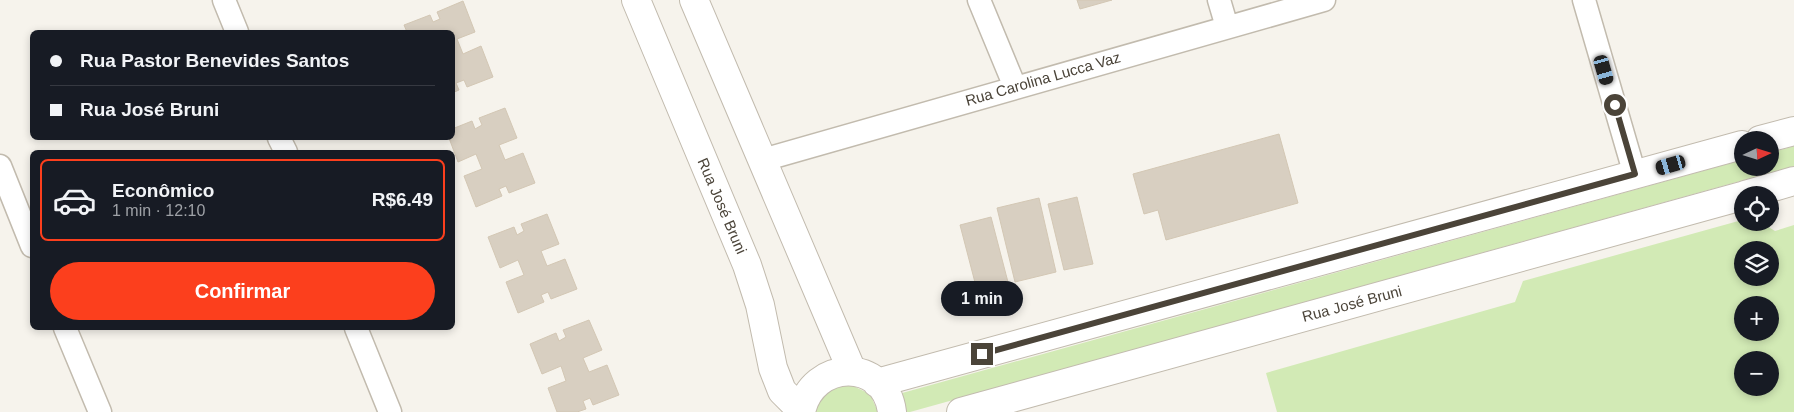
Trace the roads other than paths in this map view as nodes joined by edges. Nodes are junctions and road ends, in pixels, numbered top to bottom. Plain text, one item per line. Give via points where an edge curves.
1 (224, 0) edge
2 (636, 0) edge
3 (694, 0) edge
4 (979, 0) edge
5 (1219, 0) edge
6 (1324, 0) edge
7 (1584, 0) edge
8 (1227, 27) junction
9 (236, 30) edge
10 (1015, 86) junction
11 (1794, 131) edge
12 (1779, 135) edge
13 (1734, 147) edge
14 (763, 160) junction
15 (0, 166) edge
16 (1635, 174) junction
17 (1794, 181) edge
18 (1776, 186) edge
19 (1734, 198) edge
20 (30, 241) edge
21 (66, 330) edge
22 (357, 330) edge
23 (852, 371) junction
24 (877, 383) junction
25 (801, 411) edge
26 (100, 412) edge
27 (390, 412) edge
28 (892, 412) edge
29 (961, 412) edge

1 - 9 street
2 - 25 street, Rua José Bruni via 747,265 760,305 773,368 782,391
3 - 14 street
4 - 10 street
5 - 8 street
6 - 8 street, Rua Carolina Lucca Vaz
7 - 16 street
8 - 10 street, Rua Carolina Lucca Vaz
10 - 14 street, Rua Carolina Lucca Vaz
11 - 12 street
13 - 16 street
14 - 23 street
15 - 20 street
16 - 24 street
17 - 18 street, Rua José Bruni
19 - 29 street, Rua José Bruni
21 - 26 street
22 - 27 street
23 - 24 street
23 - 25 street via 834,372 819,380 807,394
24 - 28 street via 886,393

